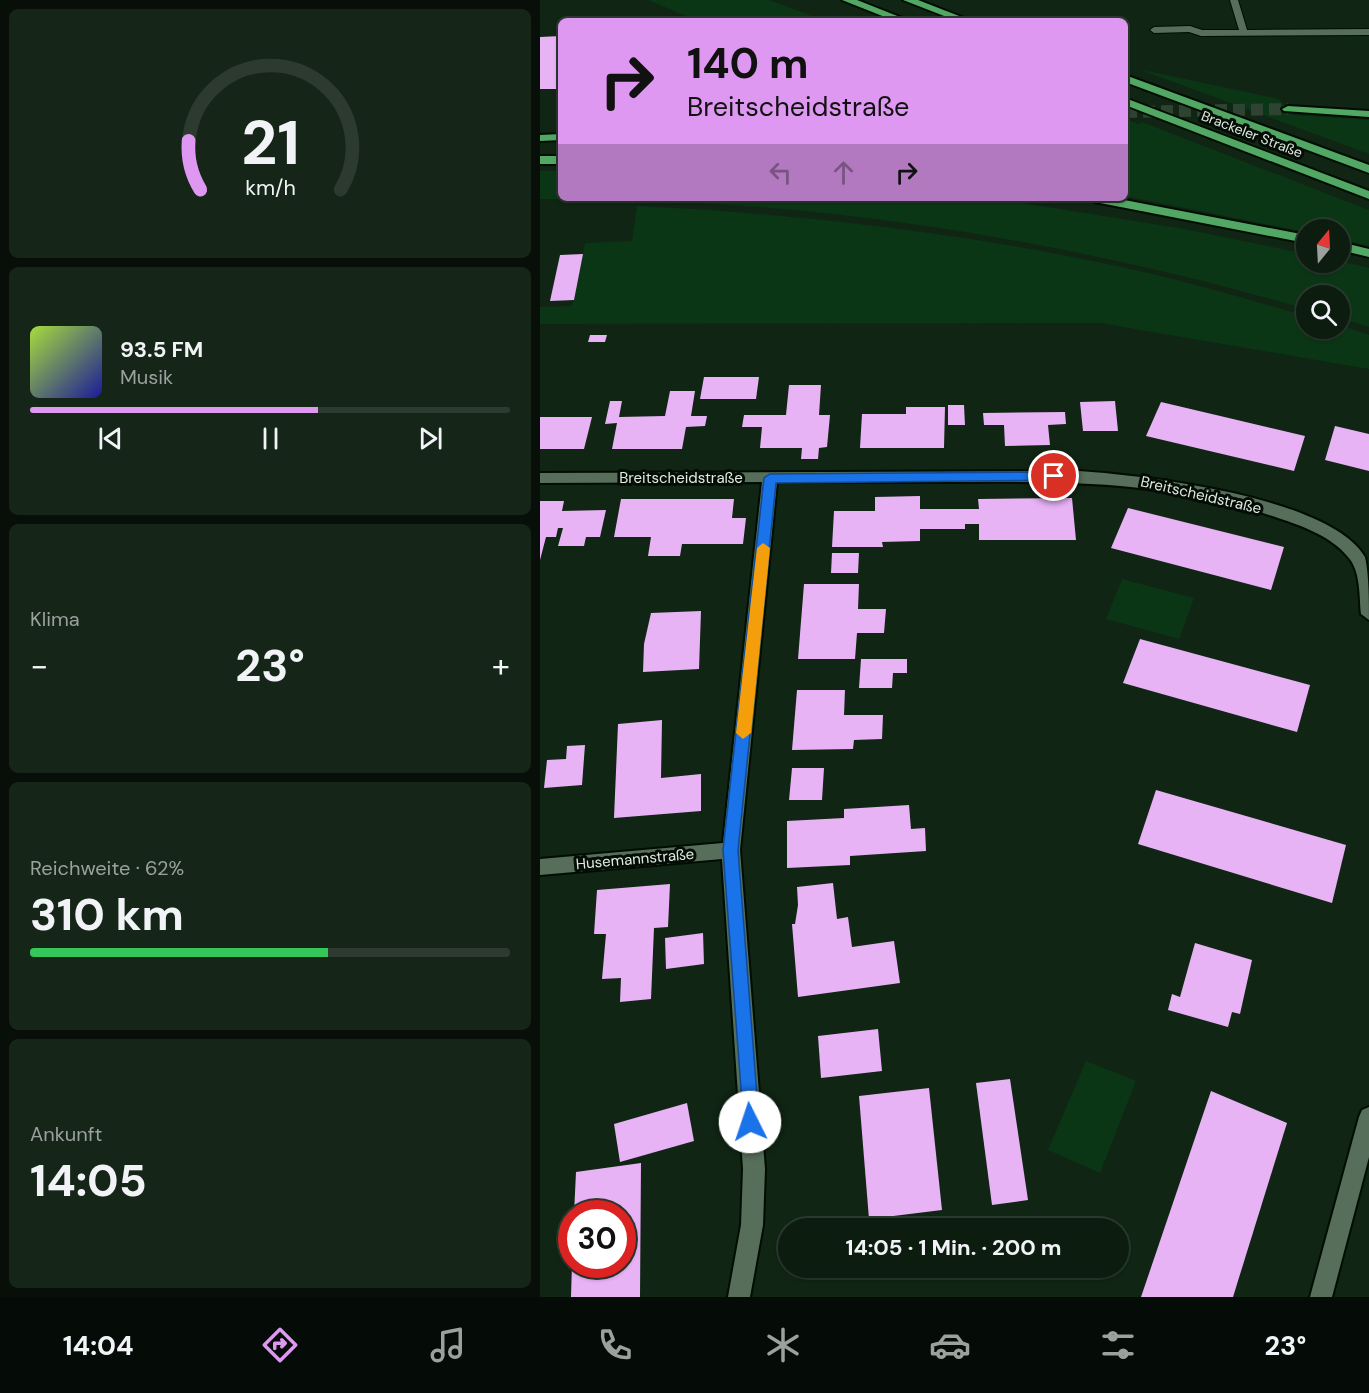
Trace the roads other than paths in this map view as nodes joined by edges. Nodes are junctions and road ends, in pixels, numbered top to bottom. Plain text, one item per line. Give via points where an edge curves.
1 (847, 0) edge
2 (908, 0) edge
3 (1234, 0) edge
4 (898, 18) edge
5 (959, 18) edge
6 (1154, 30) dead end
7 (1369, 32) edge
8 (1244, 33) junction
9 (1128, 79) edge
10 (1128, 102) edge
11 (1288, 108) tunnel mouth
12 (1369, 114) edge
13 (558, 137) edge
14 (540, 138) edge
15 (540, 160) edge
16 (558, 160) edge
17 (1369, 169) edge
18 (1369, 195) edge
19 (1111, 201) edge
20 (1296, 236) edge
21 (1350, 248) edge
22 (1369, 253) edge
23 (540, 478) edge
24 (770, 478) junction
25 (1369, 615) edge
26 (730, 850) junction
27 (540, 867) edge
28 (1369, 1117) edge
29 (739, 1297) edge
30 (1321, 1297) edge

1 - 4 highway
2 - 5 highway
3 - 8 lane
6 - 8 lane
7 - 8 lane
9 - 17 highway, Brackeler Straße
10 - 18 highway, Brackeler Straße
11 - 12 highway
13 - 14 highway
15 - 16 highway
19 - 20 highway
21 - 22 highway
23 - 24 street, Breitscheidstraße
24 - 25 street, Breitscheidstraße via 1112,477 1210,494 1304,520 1334,534 1355,554 1362,567
24 - 26 street
26 - 27 street, Husemannstraße
26 - 29 street via 754,1169 752,1225
28 - 30 street

